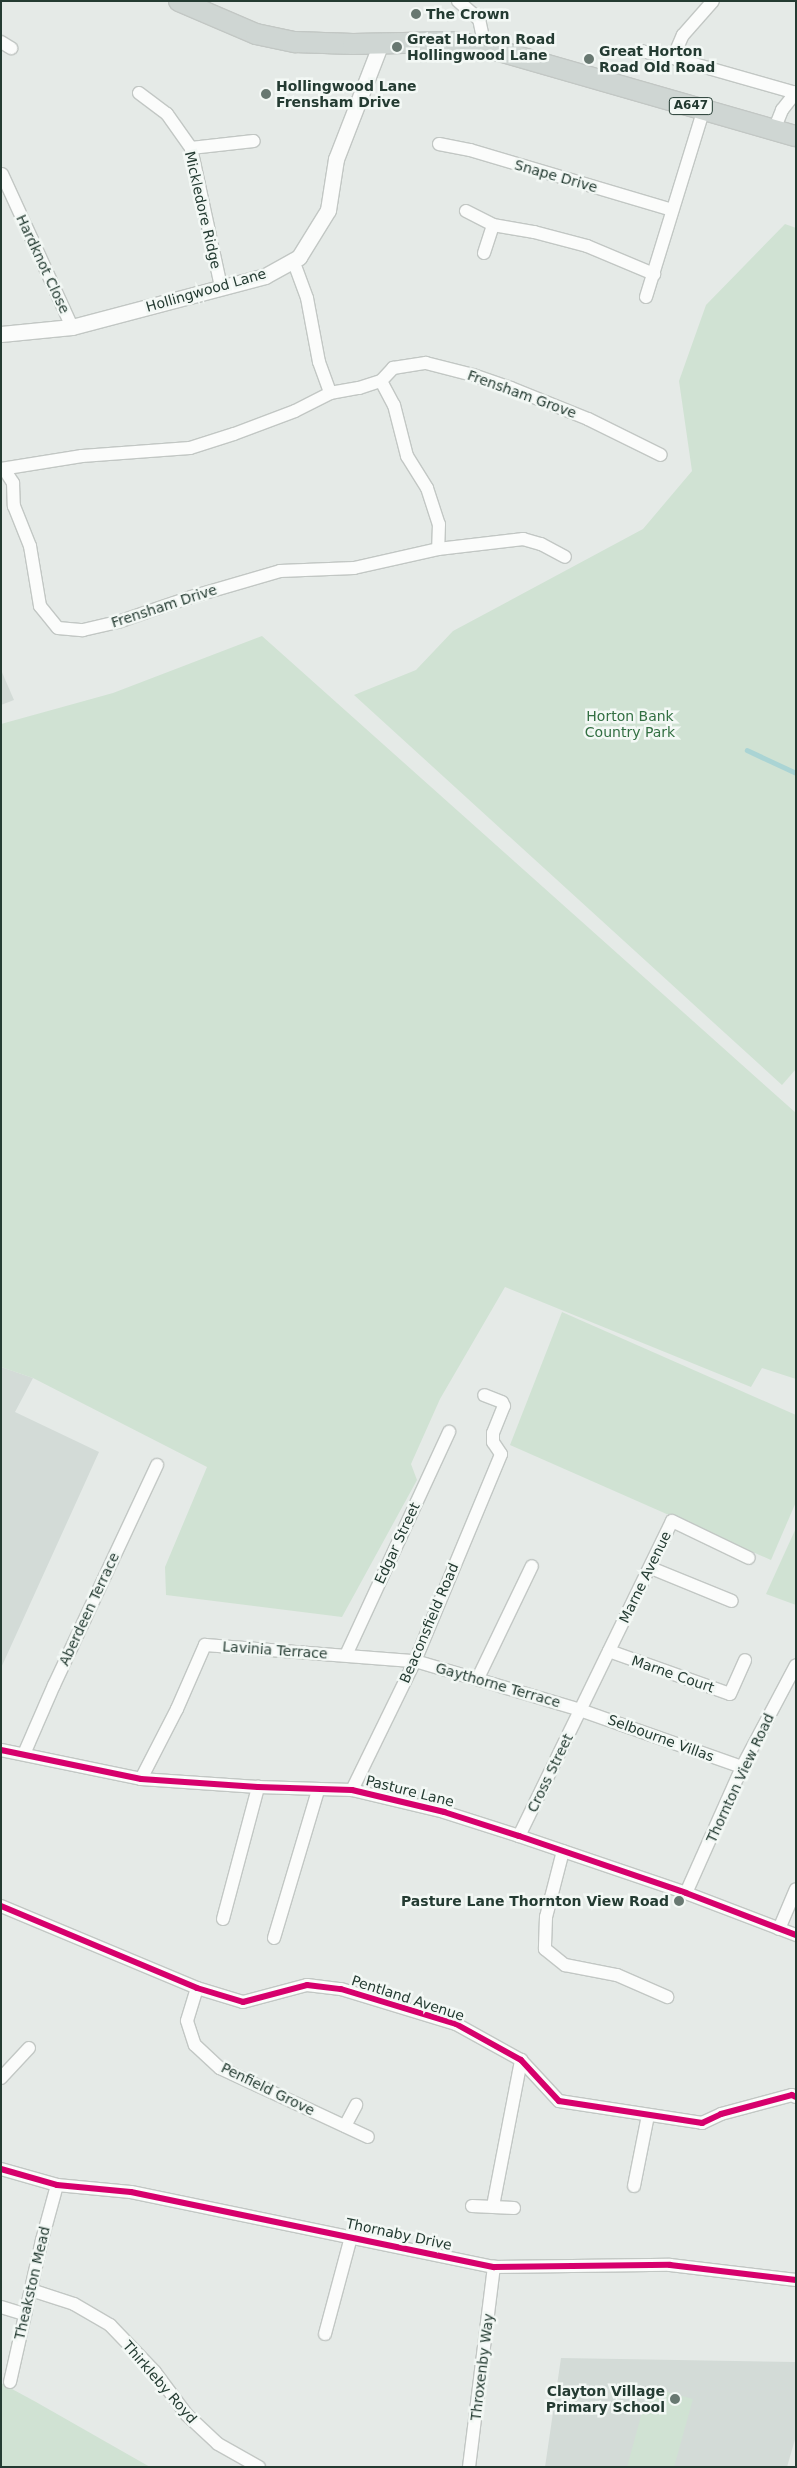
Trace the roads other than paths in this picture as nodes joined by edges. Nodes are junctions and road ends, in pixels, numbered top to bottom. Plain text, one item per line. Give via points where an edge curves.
1 (178, 1) edge
2 (458, 1) edge
3 (713, 1) edge
4 (381, 43) junction
5 (485, 47) junction
6 (642, 51) dead end
7 (673, 58) junction
8 (139, 93) dead end
9 (796, 93) edge
10 (704, 110) junction
11 (774, 130) junction
12 (796, 136) edge
13 (254, 141) dead end
14 (438, 144) dead end
15 (190, 148) junction
16 (2, 174) edge
17 (672, 210) junction
18 (466, 211) dead end
19 (492, 224) junction
20 (484, 254) dead end
21 (293, 260) junction
22 (654, 274) junction
23 (221, 287) junction
24 (646, 297) dead end
25 (72, 327) junction
26 (1, 334) edge
27 (381, 381) junction
28 (359, 388) joint
29 (330, 393) junction
30 (661, 455) dead end
31 (3, 469) edge
32 (438, 549) junction
33 (565, 557) dead end
34 (484, 1395) dead end
35 (449, 1432) dead end
36 (157, 1465) dead end
37 (749, 1558) dead end
38 (532, 1566) dead end
39 (651, 1568) junction
40 (732, 1602) dead end
41 (609, 1651) junction
42 (346, 1655) junction
43 (745, 1660) dead end
44 (415, 1661) junction
45 (796, 1665) edge
46 (478, 1678) junction
47 (580, 1710) junction
48 (1, 1750) edge
49 (24, 1754) junction
50 (742, 1767) junction
51 (141, 1779) junction
52 (258, 1787) junction
53 (318, 1790) junction
54 (352, 1790) junction
55 (519, 1836) junction
56 (563, 1851) junction
57 (796, 1889) edge
58 (686, 1893) junction
59 (1, 1906) edge
60 (222, 1919) dead end
61 (779, 1929) junction
62 (796, 1935) edge
63 (274, 1938) dead end
64 (197, 1988) junction
65 (667, 1997) dead end
66 (29, 2048) dead end
67 (521, 2060) junction
68 (1, 2077) edge
69 (796, 2097) edge
70 (356, 2105) dead end
71 (648, 2115) junction
72 (345, 2126) junction
73 (368, 2137) dead end
74 (1, 2169) edge
75 (57, 2185) junction
76 (634, 2186) dead end
77 (472, 2206) dead end
78 (493, 2206) junction
79 (514, 2208) dead end
80 (351, 2237) junction
81 (494, 2268) junction
82 (796, 2280) edge
83 (31, 2290) junction
84 (1, 2307) edge
85 (24, 2314) junction
86 (325, 2334) dead end
87 (10, 2382) dead end
88 (259, 2467) edge
89 (469, 2467) edge

1 - 4 main road, A647 via 256,34 295,42
2 - 5 street via 478,19
3 - 7 street via 683,35
4 - 5 main road, A647 via 453,42
4 - 21 street, Hollingwood Lane via 336,159 328,210 299,257
5 - 10 main road, A647
6 - 7 street
7 - 9 street
8 - 15 street, Mickledore Ridge via 167,114
9 - 11 street via 782,110
10 - 11 main road, A647
10 - 17 street
11 - 12 main road, A647
13 - 15 street
14 - 17 street, Snape Drive via 470,150
15 - 23 street, Mickledore Ridge
16 - 25 street, Hardknot Close
17 - 22 street
18 - 19 street
19 - 20 street
19 - 22 street via 586,246
21 - 23 street, Hollingwood Lane via 265,276
21 - 29 street via 307,298 319,362
22 - 24 street
23 - 25 street, Hollingwood Lane
25 - 26 street, Hollingwood Lane
27 - 28 street, Frensham Grove
27 - 30 street, Frensham Grove via 393,368 426,363 473,375 588,419
27 - 32 street via 394,405 407,456 427,488 439,524
28 - 29 street, Frensham Drive
29 - 31 street, Frensham Drive via 234,434 190,448 82,456
31 - 32 street, Frensham Drive via 13,483 14,506 30,546 40,606 58,628 83,630 118,622 191,596 280,571 354,568
32 - 33 street, Frensham Drive via 523,539
34 - 44 street, Beaconsfield Road via 502,1402 504,1406 493,1433 493,1442 501,1454
35 - 42 street, Edgar Street
36 - 49 street, Aberdeen Terrace
37 - 39 street, Marne Avenue via 672,1521
38 - 46 street
39 - 40 street
39 - 41 street, Marne Avenue
41 - 43 street, Marne Court via 730,1694
41 - 47 street, Marne Avenue
42 - 44 street, Lavinia Terrace
42 - 51 street, Lavinia Terrace via 206,1645
44 - 46 street, Gaythorne Terrace
44 - 54 street, Beaconsfield Road
45 - 50 street, Thornton View Road
46 - 47 street, Gaythorne Terrace
47 - 50 street, Selbourne Villas
47 - 55 street, Cross Street
48 - 49 street, Pasture Lane
49 - 51 street, Pasture Lane
50 - 58 street, Thornton View Road
51 - 52 street, Pasture Lane
52 - 53 street, Pasture Lane
52 - 60 street
53 - 54 street, Pasture Lane
53 - 63 street
54 - 55 street, Pasture Lane via 444,1812
55 - 56 street, Pasture Lane
56 - 58 street, Pasture Lane
56 - 65 street via 546,1917 545,1949 565,1965 617,1975
57 - 61 street
58 - 61 street, Pasture Lane
59 - 64 street, Pentland Avenue
61 - 62 street, Pasture Lane
64 - 67 street, Pentland Avenue via 243,2002 308,1984 341,1989 456,2024
64 - 72 street, Penfield Grove via 187,2021 195,2045 220,2068
66 - 68 street
67 - 71 street, Pentland Avenue via 559,2101
67 - 78 street
69 - 71 street, Pentland Avenue via 792,2095 721,2114 702,2123
70 - 72 street
71 - 76 street
72 - 73 street, Penfield Grove
74 - 75 street, Thornaby Drive
75 - 80 street, Thornaby Drive via 131,2192
75 - 83 street, Theakston Mead
77 - 78 street
78 - 79 street
80 - 81 street, Thornaby Drive
80 - 86 street
81 - 82 street, Thornaby Drive via 670,2265
81 - 89 street, Throxenby Way
83 - 85 street, Theakston Mead
83 - 88 street, Thirkleby Royd via 74,2304 110,2325 155,2372 187,2415 218,2444
84 - 85 street
85 - 87 street, Theakston Mead

